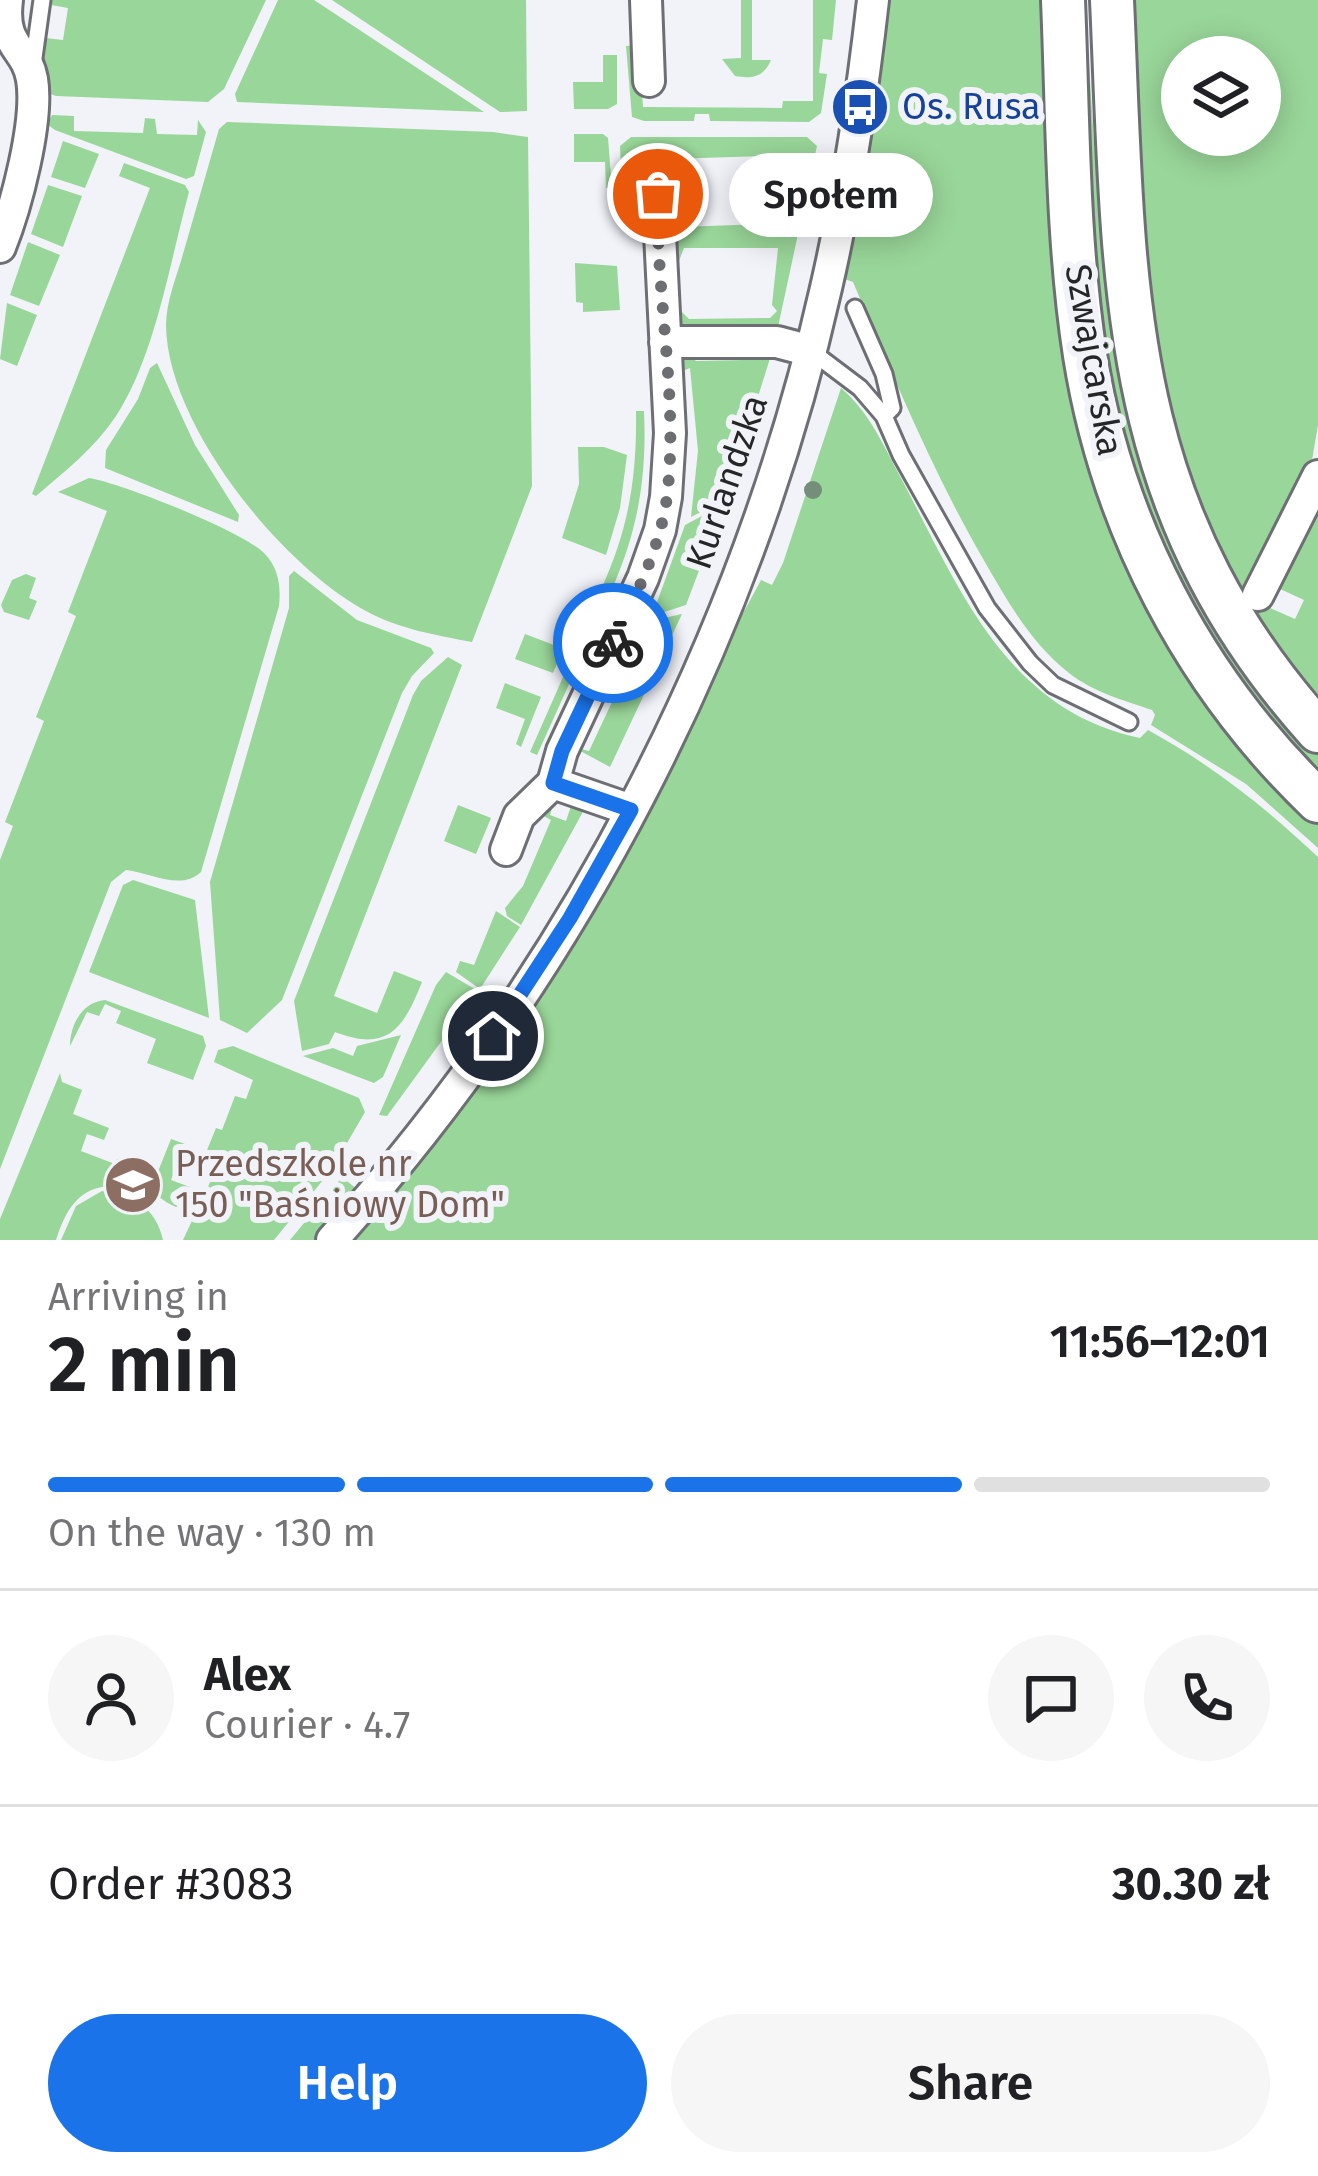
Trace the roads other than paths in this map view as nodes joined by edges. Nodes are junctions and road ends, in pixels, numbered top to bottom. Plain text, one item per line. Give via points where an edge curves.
1 (8, 0) edge
2 (42, 0) edge
3 (646, 0) edge
4 (873, 0) edge
5 (1063, 0) edge
6 (1112, 0) edge
7 (32, 74) junction
8 (649, 81) dead end
9 (658, 194) dead end
10 (0, 248) edge
11 (855, 308) dead end
12 (665, 342) junction
13 (811, 351) junction
14 (884, 416) junction
15 (1318, 476) edge
16 (1258, 595) dead end
17 (1129, 722) dead end
18 (1318, 731) edge
19 (553, 783) junction
20 (1318, 801) edge
21 (631, 810) junction
22 (506, 850) dead end
23 (332, 1240) edge

1 - 7 street via 10,42
2 - 7 lane
3 - 8 street
4 - 13 street, Kurlandzka via 843,209
5 - 20 street, Szwajcarska via 1082,331 1116,482 1160,588 1203,663
6 - 18 street, Szwajcarska via 1127,292 1152,434 1216,590
7 - 10 street via 22,180
9 - 12 street
11 - 14 lane via 884,374 892,408
12 - 13 street via 777,342
12 - 19 street via 670,433 660,530
13 - 14 lane
13 - 21 street, Kurlandzka via 728,600
14 - 17 lane via 987,608 1016,645 1053,686
15 - 16 street
19 - 21 street
19 - 22 street via 519,816
21 - 23 street, Kurlandzka via 513,1008

